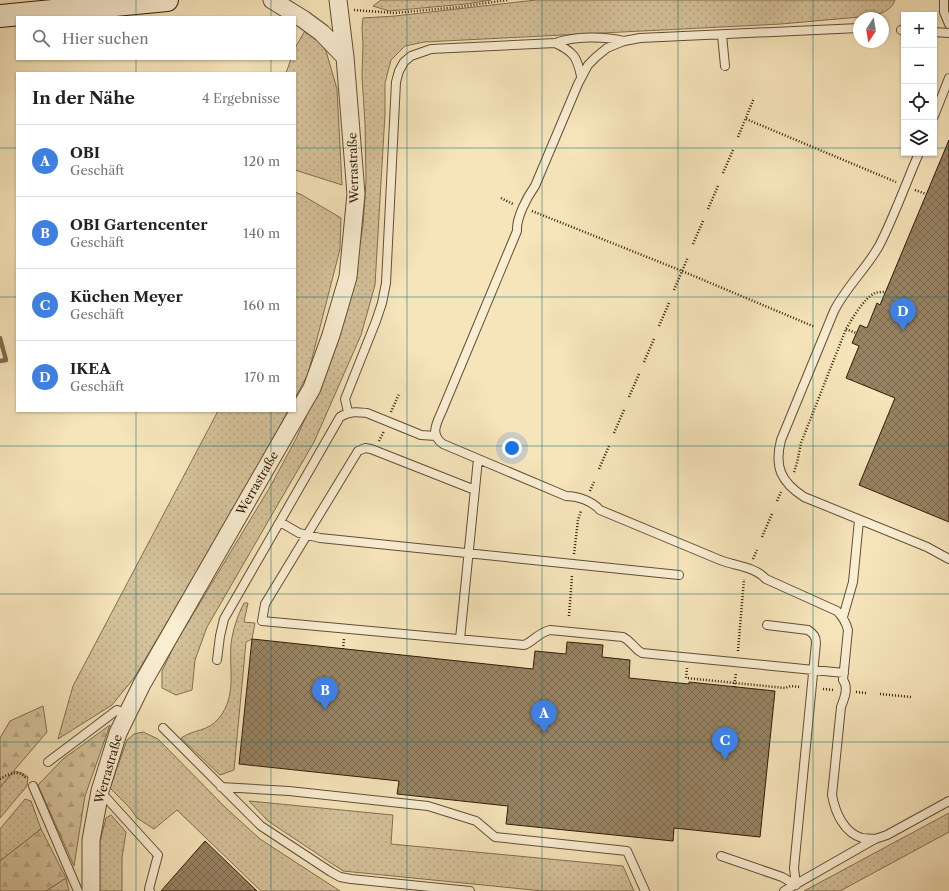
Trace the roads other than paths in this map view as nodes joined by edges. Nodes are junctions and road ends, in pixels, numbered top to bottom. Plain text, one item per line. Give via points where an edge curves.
1 (167, 0) edge
2 (272, 0) edge
3 (944, 0) edge
4 (338, 5) edge
5 (949, 6) edge
6 (0, 16) edge
7 (949, 24) edge
8 (853, 28) edge
9 (937, 32) edge
10 (949, 33) edge
11 (722, 35) junction
12 (624, 40) junction
13 (555, 43) junction
14 (345, 57) junction
15 (725, 66) dead end
16 (581, 76) junction
17 (949, 78) edge
18 (937, 108) edge
19 (918, 156) edge
20 (348, 412) junction
21 (436, 436) junction
22 (478, 459) junction
23 (475, 490) junction
24 (859, 520) junction
25 (280, 522) junction
26 (307, 535) junction
27 (469, 553) junction
28 (949, 559) edge
29 (679, 575) dead end
30 (843, 617) junction
31 (767, 625) dead end
32 (460, 639) junction
33 (217, 660) dead end
34 (813, 670) junction
35 (844, 673) junction
36 (127, 713) junction
37 (163, 728) dead end
38 (48, 762) dead end
39 (32, 786) road end
40 (221, 787) junction
41 (100, 791) junction
42 (949, 801) edge
43 (875, 839) junction
44 (721, 856) dead end
45 (796, 885) junction
46 (78, 891) edge
47 (91, 891) edge
48 (150, 891) edge
49 (470, 891) edge
50 (645, 891) edge
51 (784, 891) edge

1 - 6 main road
2 - 14 street via 322,33
3 - 5 lane
3 - 7 lane via 944,12
4 - 14 street, Werrastraße
8 - 11 lane
9 - 10 lane
11 - 12 lane
11 - 15 lane
12 - 13 lane via 609,37
12 - 16 lane via 596,57
13 - 16 lane via 573,53
13 - 20 lane via 431,49 411,56 404,62 399,71 395,90 386,283 376,321 345,398
14 - 36 street, Werrastraße via 356,194 348,277 331,335 312,388
16 - 21 lane via 516,225 516,231 435,428
17 - 18 lane
19 - 24 lane via 880,244 868,264 840,298 778,450 781,474 794,490 804,497
20 - 21 lane via 366,413 421,436
20 - 25 lane via 340,417 335,425
21 - 22 lane via 443,444
22 - 23 lane
22 - 30 lane via 566,496 575,496 600,510 720,560 761,574 766,579 837,611
23 - 26 lane via 376,450 365,448 358,451
23 - 27 lane
24 - 28 lane via 927,547
24 - 30 lane via 853,582
25 - 26 lane
25 - 33 lane via 224,619
26 - 27 lane
26 - 32 lane via 265,604 262,621
27 - 29 lane
27 - 32 lane
30 - 35 lane via 848,630
31 - 34 lane via 803,629 813,633 816,638
32 - 34 lane via 524,645 542,632 550,630 623,637 630,640 642,653
34 - 35 lane
34 - 45 lane via 794,868
35 - 43 lane via 846,684 841,707 833,802 841,821 848,829 863,838
36 - 38 lane via 117,710
36 - 41 street, Werrastraße
37 - 40 lane
39 - 46 lane
40 - 49 lane via 261,826 340,877
40 - 50 lane via 289,791 428,806 476,821 495,837 627,851
41 - 47 street, Werrastraße via 92,840
41 - 48 lane via 158,855
42 - 43 lane
43 - 45 lane
44 - 45 lane via 782,877
45 - 51 lane

